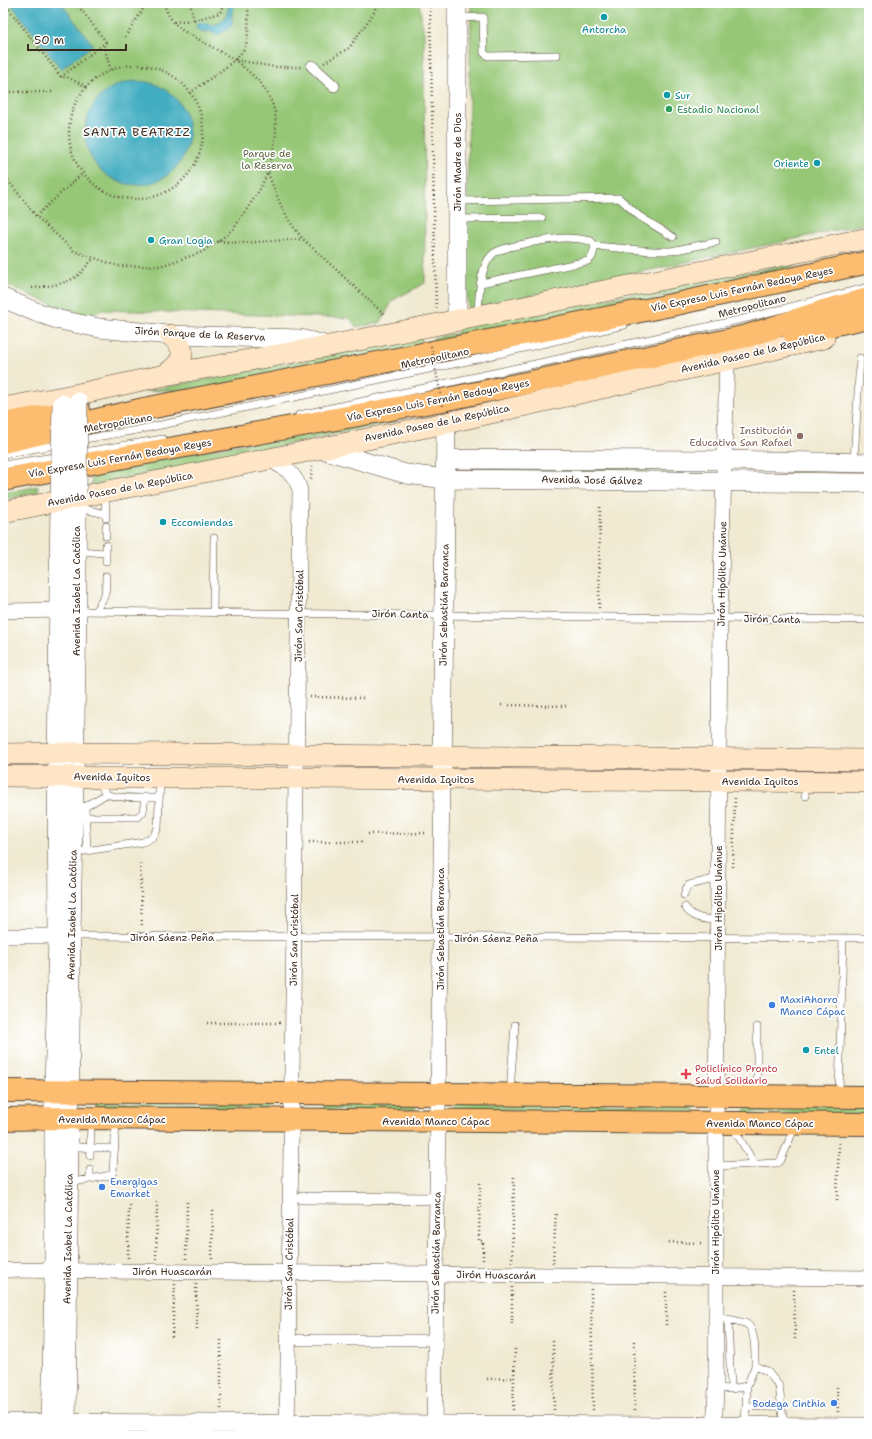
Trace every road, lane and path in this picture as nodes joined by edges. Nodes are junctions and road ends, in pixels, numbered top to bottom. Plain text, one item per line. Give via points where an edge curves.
1 (4, 3) edge
2 (76, 3) edge
3 (147, 3) edge
4 (163, 3) edge
5 (190, 3) edge
6 (222, 3) edge
7 (248, 3) edge
8 (378, 3) edge
9 (430, 3) edge
10 (460, 7) edge
11 (194, 20) junction
12 (173, 22) junction
13 (125, 37) dead end
14 (106, 42) junction
15 (557, 55) dead end
16 (235, 60) junction
17 (312, 66) junction
18 (111, 70) junction
19 (61, 77) junction
20 (334, 86) dead end
21 (86, 87) junction
22 (3, 92) edge
23 (54, 92) dead end
24 (190, 93) junction
25 (268, 172) junction
26 (83, 173) junction
27 (3, 174) edge
28 (457, 210) junction
29 (36, 216) junction
30 (542, 218) dead end
31 (673, 237) dead end
32 (869, 238) edge
33 (303, 239) junction
34 (219, 242) junction
35 (716, 242) dead end
36 (595, 246) junction
37 (869, 250) edge
38 (94, 258) junction
39 (869, 262) edge
40 (813, 274) junction
41 (481, 283) junction
42 (869, 287) edge
43 (32, 288) dead end
44 (3, 298) edge
45 (869, 299) edge
46 (385, 315) dead end
47 (478, 317) junction
48 (869, 317) edge
49 (447, 323) junction
50 (632, 323) dead end
51 (869, 327) edge
52 (170, 335) junction
53 (747, 336) junction
54 (329, 346) junction
55 (431, 346) dead end
56 (860, 358) dead end
57 (727, 359) junction
58 (165, 375) junction
59 (70, 399) junction
60 (3, 408) edge
61 (144, 409) junction
62 (444, 414) junction
63 (290, 416) dead end
64 (3, 424) edge
65 (167, 438) dead end
66 (74, 441) dead end
67 (3, 442) edge
68 (66, 443) dead end
69 (318, 448) junction
70 (3, 454) edge
71 (269, 459) junction
72 (446, 459) junction
73 (724, 460) junction
74 (861, 463) edge
75 (3, 465) edge
76 (446, 478) junction
77 (3, 480) edge
78 (724, 481) junction
79 (869, 483) edge
80 (105, 492) junction
81 (70, 499) junction
82 (600, 504) dead end
83 (3, 512) edge
84 (106, 526) dead end
85 (106, 536) dead end
86 (214, 538) dead end
87 (106, 545) dead end
88 (77, 550) junction
89 (106, 552) junction
90 (106, 561) dead end
91 (106, 576) dead end
92 (3, 611) edge
93 (77, 611) junction
94 (213, 612) junction
95 (299, 613) junction
96 (443, 615) junction
97 (599, 616) junction
98 (720, 618) junction
99 (869, 620) edge
100 (298, 697) junction
101 (363, 698) dead end
102 (501, 705) dead end
103 (567, 706) dead end
104 (66, 753) junction
105 (3, 754) edge
106 (297, 755) junction
107 (442, 756) junction
108 (719, 758) junction
109 (869, 760) edge
110 (3, 776) edge
111 (65, 776) junction
112 (296, 778) junction
113 (442, 779) junction
114 (719, 781) junction
115 (869, 782) edge
116 (102, 786) junction
117 (160, 788) junction
118 (145, 798) junction
119 (79, 805) junction
120 (86, 817) junction
121 (440, 833) junction
122 (368, 834) dead end
123 (295, 842) junction
124 (364, 842) dead end
125 (80, 852) junction
126 (140, 864) dead end
127 (718, 878) junction
128 (684, 895) dead end
129 (685, 907) dead end
130 (718, 921) junction
131 (3, 936) edge
132 (65, 936) junction
133 (142, 936) junction
134 (294, 937) junction
135 (718, 937) junction
136 (440, 938) junction
137 (843, 938) junction
138 (869, 938) edge
139 (207, 1023) dead end
140 (293, 1023) junction
141 (516, 1025) dead end
142 (757, 1027) dead end
143 (3, 1091) edge
144 (62, 1091) junction
145 (292, 1093) junction
146 (438, 1094) junction
147 (512, 1094) junction
148 (716, 1096) junction
149 (757, 1096) junction
150 (839, 1097) junction
151 (869, 1097) edge
152 (62, 1118) junction
153 (3, 1119) edge
154 (91, 1119) junction
155 (116, 1119) junction
156 (291, 1120) junction
157 (438, 1121) junction
158 (723, 1123) junction
159 (796, 1124) junction
160 (839, 1124) junction
161 (869, 1124) edge
162 (69, 1146) junction
163 (115, 1148) junction
164 (90, 1152) junction
165 (755, 1164) junction
166 (716, 1166) junction
167 (90, 1170) dead end
168 (514, 1177) dead end
169 (90, 1178) junction
170 (69, 1183) junction
171 (480, 1183) dead end
172 (302, 1198) dead end
173 (437, 1199) junction
174 (837, 1200) dead end
175 (157, 1201) dead end
176 (187, 1201) dead end
177 (129, 1203) dead end
178 (213, 1209) dead end
179 (556, 1212) dead end
180 (665, 1242) dead end
181 (715, 1244) junction
182 (3, 1270) edge
183 (61, 1271) junction
184 (128, 1271) junction
185 (156, 1271) junction
186 (186, 1271) junction
187 (212, 1272) junction
188 (290, 1272) junction
189 (436, 1274) junction
190 (484, 1274) junction
191 (512, 1275) junction
192 (552, 1275) junction
193 (591, 1275) junction
194 (667, 1276) junction
195 (715, 1277) junction
196 (794, 1278) junction
197 (869, 1278) edge
198 (722, 1318) junction
199 (666, 1325) dead end
200 (512, 1326) dead end
201 (196, 1332) dead end
202 (172, 1337) dead end
203 (221, 1340) dead end
204 (299, 1340) dead end
205 (435, 1340) junction
206 (795, 1340) dead end
207 (553, 1341) dead end
208 (634, 1341) dead end
209 (514, 1349) dead end
210 (755, 1366) junction
211 (514, 1378) junction
212 (488, 1379) dead end
213 (747, 1386) junction
214 (837, 1387) dead end
215 (723, 1388) junction
216 (781, 1406) junction
217 (746, 1407) junction
218 (3, 1423) edge
219 (221, 1424) junction
220 (513, 1426) junction
221 (554, 1426) junction
222 (593, 1426) junction
223 (635, 1426) junction
224 (745, 1426) junction
225 (784, 1426) junction
226 (838, 1427) junction
227 (869, 1428) edge
228 (59, 1430) edge
229 (287, 1430) edge
230 (434, 1431) edge
231 (714, 1431) edge

1 - 19 path
2 - 14 path
3 - 13 path
4 - 12 path
5 - 11 path
6 - 11 path via 220,13
7 - 16 path via 247,40 245,48
8 - 17 path via 349,48 323,63
9 - 49 path
10 - 15 lane via 483,16 484,52 488,56
10 - 28 street, Jirón Madre de Dios
11 - 12 path
12 - 16 path via 187,33
14 - 18 path via 104,47
14 - 19 path
16 - 17 path via 275,67
16 - 24 path
16 - 25 path via 260,82 275,112 276,133
17 - 20 street
18 - 21 path
18 - 24 path via 141,65 156,68 170,74
19 - 21 path via 67,77
21 - 26 path via 72,112 69,126 73,155
22 - 23 path
24 - 26 path via 202,119 202,144 195,164 178,185 149,199 133,200 102,191
25 - 33 path via 282,210
25 - 34 path via 259,191 234,228
26 - 29 path
27 - 29 path
28 - 30 lane
28 - 31 lane via 619,198 639,216
28 - 49 street, Jirón Madre de Dios
29 - 38 path via 74,251
32 - 47 main road
33 - 34 path
33 - 46 path
34 - 38 path via 200,253 160,266 118,266
35 - 36 lane via 671,251 637,251
36 - 41 lane via 588,261
36 - 41 lane via 591,241 565,238 506,248 494,253 488,261
37 - 40 main road via 837,258
38 - 43 path via 77,276 66,282
39 - 40 main road, Vía Expresa Luis Fernán Bedoya Reyes
40 - 61 main road, Vía Expresa Luis Fernán Bedoya Reyes via 676,304
41 - 47 lane
42 - 63 lane, Metropolitano via 743,319
44 - 52 street, Jirón Parque de la Reserva via 60,320 99,328
45 - 53 main road, Vía Expresa Luis Fernán Bedoya Reyes
47 - 49 main road
48 - 53 main road via 779,337
49 - 54 main road
50 - 66 lane, Metropolitano via 457,363
51 - 57 main road, Avenida Paseo de la República
52 - 54 street, Jirón Parque de la Reserva via 300,339
52 - 58 main road via 182,350 180,363
53 - 77 main road, Vía Expresa Luis Fernán Bedoya Reyes via 442,400
54 - 58 main road
55 - 62 path, bridge
56 - 74 lane
57 - 62 main road, Avenida Paseo de la República
57 - 73 street, Jirón Hipólito Unánue
58 - 59 main road
59 - 60 main road
59 - 81 street, Avenida Isabel La Católica, bridge
61 - 64 main road via 98,406
61 - 67 main road, Vía Expresa Luis Fernán Bedoya Reyes
62 - 69 main road, Avenida Paseo de la República
62 - 72 street, Jirón Sebastián Barranca
65 - 75 lane
68 - 70 lane
69 - 71 main road, Avenida Paseo de la República
69 - 76 street, Avenida José Gálvez via 406,474
71 - 80 main road, Avenida Paseo de la República
71 - 95 street, Jirón San Cristóbal via 291,472 300,490
72 - 73 street, Avenida José Gálvez
72 - 76 street, Jirón Sebastián Barranca
73 - 74 street, Avenida José Gálvez
73 - 78 street, Jirón Hipólito Unánue
76 - 78 street, Avenida José Gálvez
76 - 96 street, Jirón Sebastián Barranca
78 - 79 street, Avenida José Gálvez
78 - 98 street, Jirón Hipólito Unánue
80 - 81 main road, Avenida Paseo de la República
80 - 81 lane via 106,516
81 - 83 main road, Avenida Paseo de la República
81 - 88 street, Avenida Isabel La Católica
81 - 93 street, Avenida Isabel La Católica
82 - 97 path
84 - 85 lane
86 - 94 lane
87 - 89 lane
88 - 89 lane
88 - 93 street, Avenida Isabel La Católica
89 - 90 lane
91 - 93 lane via 106,594 103,600
92 - 93 street, Jirón Canta
93 - 94 lane, Jirón Canta
93 - 104 street, Avenida Isabel La Católica
94 - 95 lane, Jirón Canta
95 - 96 lane, Jirón Canta
95 - 100 street, Jirón San Cristóbal
96 - 97 lane, Jirón Canta
96 - 107 street, Jirón Sebastián Barranca
97 - 98 lane, Jirón Canta
98 - 99 lane, Jirón Canta
98 - 108 street, Jirón Hipólito Unánue
100 - 101 path
100 - 106 street, Jirón San Cristóbal
102 - 103 path
104 - 105 main road
104 - 106 main road
104 - 111 street, Avenida Isabel La Católica
106 - 107 main road
106 - 112 street, Jirón San Cristóbal
107 - 108 main road
107 - 113 street, Jirón Sebastián Barranca
108 - 109 main road
108 - 114 street, Jirón Hipólito Unánue
110 - 111 main road, Avenida Iquitos
111 - 116 main road, Avenida Iquitos
111 - 119 street, Avenida Isabel La Católica
111 - 132 street, Avenida Isabel La Católica
112 - 113 main road, Avenida Iquitos
112 - 117 main road, Avenida Iquitos
112 - 123 street, Jirón San Cristóbal
113 - 114 main road, Avenida Iquitos
113 - 121 street, Jirón Sebastián Barranca
114 - 115 main road, Avenida Iquitos via 805,789
114 - 127 street, Jirón Hipólito Unánue
116 - 117 main road, Avenida Iquitos
116 - 118 lane via 110,796
116 - 119 lane
117 - 118 lane
117 - 125 lane via 158,828 153,837 143,842
118 - 120 lane via 143,812 138,817
119 - 120 lane
119 - 125 street, Avenida Isabel La Católica
120 - 125 lane
121 - 122 path
121 - 136 street, Jirón Sebastián Barranca
123 - 124 path
123 - 134 street, Jirón San Cristóbal
125 - 132 street, Avenida Isabel La Católica
126 - 133 path
127 - 128 lane via 689,885
127 - 130 street, Jirón Hipólito Unánue
129 - 130 lane via 693,916
130 - 135 street, Jirón Hipólito Unánue
131 - 132 street, Jirón Sáenz Peña
132 - 133 lane, Jirón Sáenz Peña
132 - 144 street, Avenida Isabel La Católica
133 - 134 lane, Jirón Sáenz Peña
134 - 136 lane, Jirón Sáenz Peña
134 - 140 street, Jirón San Cristóbal
135 - 136 lane, Jirón Sáenz Peña
135 - 137 lane, Jirón Sáenz Peña via 802,934
135 - 148 street, Jirón Hipólito Unánue
136 - 146 street, Jirón Sebastián Barranca
137 - 138 lane, Jirón Sáenz Peña
137 - 150 lane
139 - 140 path
140 - 145 street, Jirón San Cristóbal
141 - 147 lane via 511,1076
142 - 149 lane
143 - 144 main road
144 - 145 main road
144 - 152 street, Avenida Isabel La Católica
145 - 146 main road
145 - 156 street, Jirón San Cristóbal
146 - 147 main road
146 - 157 street, Jirón Sebastián Barranca
147 - 148 main road
148 - 149 main road
148 - 158 street, Jirón Hipólito Unánue
149 - 150 main road
150 - 151 main road
152 - 153 main road, Avenida Manco Cápac
152 - 154 main road, Avenida Manco Cápac
152 - 162 street, Avenida Isabel La Católica
152 - 183 street, Avenida Isabel La Católica
154 - 155 main road, Avenida Manco Cápac
154 - 164 lane
155 - 156 main road, Avenida Manco Cápac
155 - 163 lane
156 - 157 main road, Avenida Manco Cápac
156 - 188 street, Jirón San Cristóbal
157 - 158 main road, Avenida Manco Cápac
157 - 173 street, Jirón Sebastián Barranca
158 - 159 main road, Avenida Manco Cápac
158 - 165 lane via 737,1136
158 - 166 street, Jirón Hipólito Unánue
159 - 160 main road, Avenida Manco Cápac
159 - 165 lane via 781,1160 776,1164
160 - 161 main road, Avenida Manco Cápac
160 - 174 path
162 - 164 lane
162 - 170 street, Avenida Isabel La Católica
163 - 164 lane
163 - 169 lane via 111,1175
165 - 166 lane
166 - 181 street, Jirón Hipólito Unánue
167 - 169 lane
168 - 191 path
169 - 170 lane
170 - 183 street, Avenida Isabel La Católica
171 - 190 path via 479,1241 483,1241
172 - 173 street
173 - 189 street, Jirón Sebastián Barranca
175 - 185 path
176 - 186 path
177 - 184 path
178 - 187 path
179 - 192 path
180 - 181 path
181 - 195 street, Jirón Hipólito Unánue
182 - 183 street, Jirón Huascarán
183 - 184 street, Jirón Huascarán
183 - 228 street, Avenida Isabel La Católica
184 - 185 street, Jirón Huascarán
185 - 186 street, Jirón Huascarán
186 - 187 street, Jirón Huascarán
186 - 201 path
186 - 202 path
187 - 188 street, Jirón Huascarán
188 - 189 street, Jirón Huascarán
188 - 229 street, Jirón San Cristóbal
189 - 190 street, Jirón Huascarán
189 - 205 street, Jirón Sebastián Barranca
190 - 191 street, Jirón Huascarán
191 - 192 street, Jirón Huascarán
191 - 200 path
192 - 193 street, Jirón Huascarán
193 - 194 street, Jirón Huascarán
193 - 222 path
194 - 195 street, Jirón Huascarán
194 - 199 path
195 - 196 street, Jirón Huascarán
195 - 198 street, Jirón Hipólito Unánue
196 - 197 street, Jirón Huascarán
196 - 206 path
198 - 210 lane via 747,1325 752,1330
198 - 215 street, Jirón Hipólito Unánue
203 - 219 path
204 - 205 street
205 - 230 street, Jirón Sebastián Barranca
207 - 221 path
208 - 223 path
209 - 211 path
210 - 213 lane
210 - 216 lane via 767,1371 779,1386
211 - 212 path
211 - 220 path
213 - 215 lane
213 - 217 lane
214 - 226 path
215 - 231 street, Jirón Hipólito Unánue
216 - 217 lane
216 - 225 lane
217 - 224 lane
218 - 228 street
219 - 228 street
219 - 229 street
220 - 221 street
220 - 230 street
221 - 222 street
222 - 223 street
223 - 231 street
224 - 225 street
224 - 231 street
225 - 226 street
226 - 227 street
229 - 230 street

